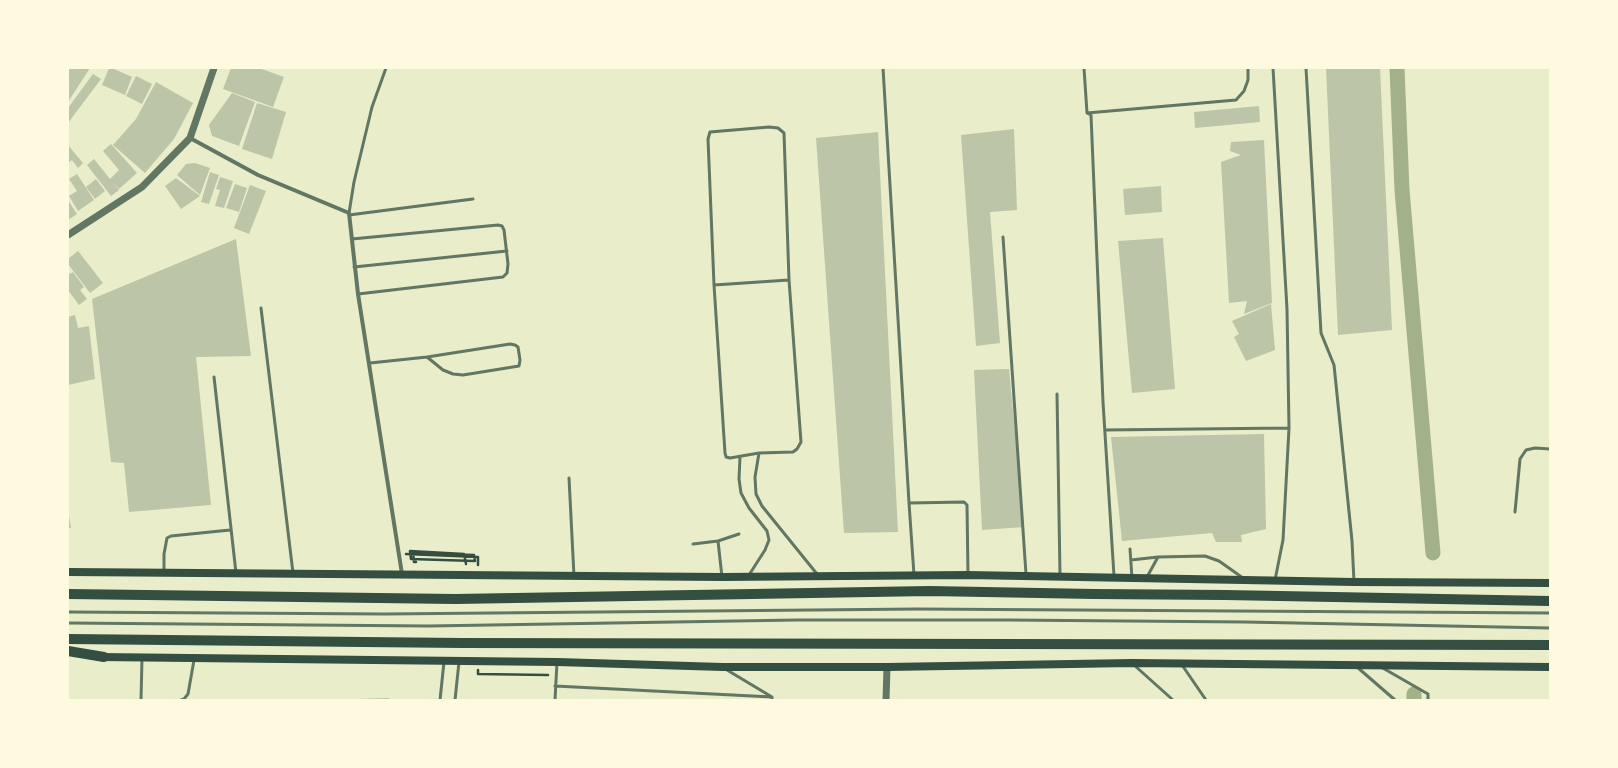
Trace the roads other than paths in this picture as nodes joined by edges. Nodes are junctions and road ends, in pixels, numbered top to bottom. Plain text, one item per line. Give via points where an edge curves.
1 (214, 68) edge
2 (386, 68) edge
3 (883, 68) edge
4 (1084, 68) edge
5 (1248, 68) edge
6 (1273, 68) edge
7 (1306, 68) edge
8 (1087, 113) junction
9 (190, 138) junction
10 (473, 199) dead end
11 (349, 214) junction
12 (68, 235) edge
13 (1003, 237) dead end
14 (352, 239) junction
15 (507, 251) junction
16 (354, 267) junction
17 (789, 280) junction
18 (714, 285) junction
19 (358, 294) junction
20 (261, 308) dead end
21 (427, 357) junction
22 (370, 363) junction
23 (214, 377) dead end
24 (1056, 394) dead end
25 (1289, 428) junction
26 (1105, 430) junction
27 (1550, 449) edge
28 (759, 453) junction
29 (740, 457) junction
30 (569, 478) dead end
31 (909, 503) junction
32 (1515, 512) dead end
33 (230, 530) junction
34 (739, 534) dead end
35 (718, 541) junction
36 (693, 544) dead end
37 (1130, 549) dead end
38 (1158, 557) junction
39 (1131, 560) junction
40 (68, 572) edge
41 (164, 573) junction
42 (236, 573) junction
43 (293, 573) junction
44 (402, 575) junction
45 (914, 575) junction
46 (968, 575) junction
47 (574, 576) junction
48 (1026, 576) junction
49 (722, 577) junction
50 (748, 577) junction
51 (819, 577) junction
52 (1060, 577) junction
53 (1114, 578) junction
54 (1132, 578) junction
55 (1147, 578) junction
56 (1245, 579) junction
57 (1275, 580) junction
58 (1354, 582) junction
59 (1550, 583) edge
60 (68, 594) edge
61 (1550, 601) edge
62 (68, 612) edge
63 (1550, 613) edge
64 (68, 623) edge
65 (1550, 628) edge
66 (68, 639) edge
67 (1550, 645) edge
68 (68, 651) edge
69 (68, 656) edge
70 (104, 657) junction
71 (142, 657) junction
72 (194, 658) junction
73 (445, 661) junction
74 (459, 661) junction
75 (557, 662) junction
76 (1132, 663) junction
77 (1181, 664) junction
78 (1355, 665) junction
79 (1377, 666) junction
80 (722, 667) junction
81 (887, 667) junction
82 (1550, 667) edge
83 (555, 686) junction
84 (772, 698) edge
85 (141, 700) edge
86 (181, 700) edge
87 (440, 700) edge
88 (455, 700) edge
89 (555, 700) edge
90 (886, 700) edge
91 (1173, 700) edge
92 (1206, 700) edge
93 (1395, 700) edge
94 (1428, 700) edge

1 - 9 street
2 - 11 lane via 370,115
3 - 31 lane
4 - 8 lane
5 - 8 lane via 1248,80 1244,91 1236,100
6 - 25 lane via 1287,309
7 - 58 lane via 1321,333 1334,365
8 - 26 lane via 1091,115
9 - 11 street via 258,175
9 - 12 street via 142,187
10 - 11 lane
11 - 14 street
13 - 48 lane
14 - 15 lane via 498,225 504,230
14 - 16 street
15 - 16 lane
15 - 19 lane via 507,273 504,276
16 - 19 street
17 - 18 lane
17 - 18 lane via 784,133 778,128 769,127 720,130 710,132 708,139
17 - 28 lane via 801,442 793,452
18 - 29 lane via 725,453 726,457
19 - 22 street
20 - 43 lane
21 - 21 lane via 443,370 463,375 520,366 518,347 510,344
21 - 22 lane
22 - 44 street
23 - 33 lane
24 - 52 lane
25 - 26 lane
25 - 57 lane via 1283,540
26 - 53 lane
27 - 32 lane via 1526,450 1520,459
28 - 29 lane
28 - 51 lane via 755,478 756,494 762,506
29 - 50 lane via 741,494 767,531 769,540 766,550
30 - 47 lane
31 - 45 lane
31 - 46 lane via 964,502 967,505
33 - 41 lane via 170,536 167,538 164,554
33 - 42 lane
34 - 35 lane
35 - 36 lane
35 - 49 lane
37 - 39 lane
38 - 39 lane
38 - 55 lane
38 - 56 lane via 1205,556 1219,561
39 - 54 lane
40 - 41 main road
41 - 42 main road
42 - 43 main road
43 - 44 main road
44 - 47 main road
45 - 46 main road
45 - 51 main road
46 - 48 main road
47 - 49 main road
48 - 52 main road
49 - 50 main road
50 - 51 main road
52 - 53 main road
53 - 54 main road
54 - 55 main road
55 - 56 main road
56 - 57 main road
57 - 58 main road
58 - 59 main road
60 - 61 highway via 455,599 930,591
62 - 63 lane via 384,614 926,609
64 - 65 lane via 429,626 953,620 1253,622
66 - 67 highway via 486,643
68 - 70 highway
69 - 70 main road
70 - 71 main road
71 - 72 main road
71 - 85 lane
72 - 73 main road
72 - 86 lane via 188,694
73 - 74 main road
73 - 87 lane
74 - 75 main road
74 - 88 lane
75 - 80 main road
75 - 83 lane
76 - 77 main road
76 - 81 main road
76 - 91 lane
77 - 78 main road
77 - 92 lane
78 - 79 main road
78 - 93 lane
79 - 82 main road
79 - 94 lane via 1428,694
80 - 81 main road
80 - 84 lane
81 - 90 street
83 - 84 lane
83 - 89 lane

